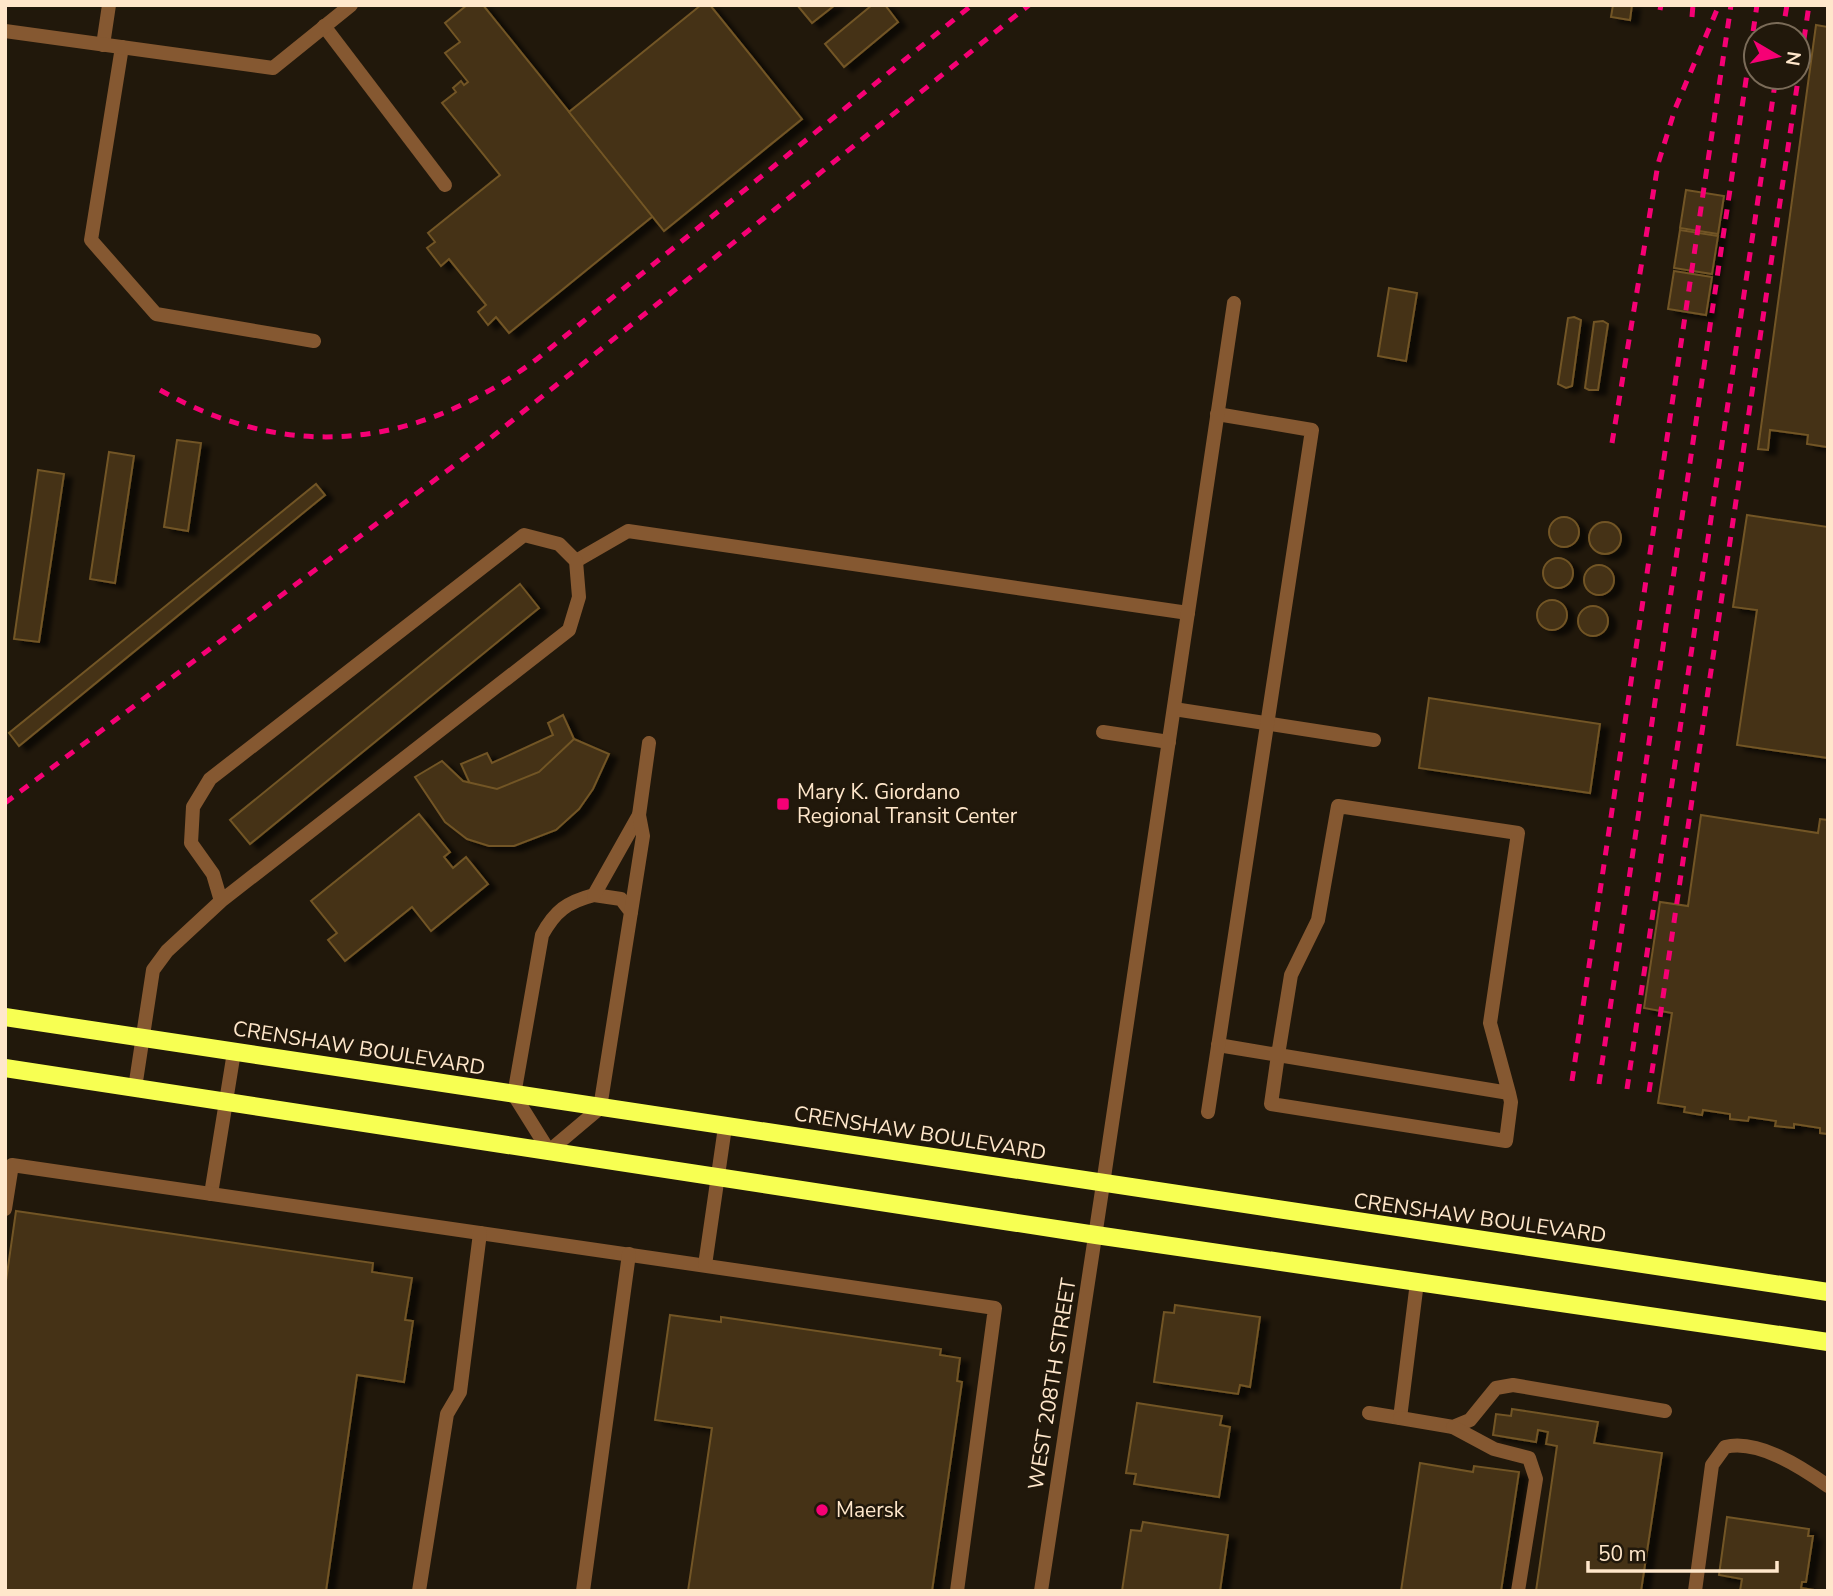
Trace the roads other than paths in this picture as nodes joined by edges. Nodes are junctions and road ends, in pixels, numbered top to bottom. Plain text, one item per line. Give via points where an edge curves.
1 (110, 5) edge
2 (351, 5) edge
3 (324, 26) junction
4 (5, 32) edge
5 (103, 45) junction
6 (122, 47) junction
7 (445, 185) dead end
8 (1234, 303) dead end
9 (314, 341) dead end
10 (1217, 414) junction
11 (576, 561) junction
12 (1188, 613) junction
13 (1174, 709) junction
14 (1268, 723) junction
15 (1103, 732) dead end
16 (1374, 740) dead end
17 (1169, 742) junction
18 (649, 743) dead end
19 (639, 815) junction
20 (594, 895) junction
21 (220, 901) junction
22 (631, 912) junction
23 (5, 1017) edge
24 (143, 1038) junction
25 (1218, 1045) junction
26 (234, 1052) junction
27 (1278, 1055) junction
28 (5, 1068) edge
29 (135, 1088) junction
30 (1509, 1093) junction
31 (514, 1095) junction
32 (226, 1101) junction
33 (600, 1108) junction
34 (1208, 1112) dead end
35 (725, 1127) junction
36 (549, 1151) junction
37 (718, 1177) junction
38 (1103, 1184) junction
39 (211, 1194) junction
40 (5, 1209) edge
41 (480, 1233) junction
42 (1096, 1235) junction
43 (629, 1254) junction
44 (705, 1265) junction
45 (1417, 1282) junction
46 (1828, 1292) edge
47 (1828, 1342) edge
48 (1665, 1411) dead end
49 (1368, 1413) dead end
50 (1400, 1418) junction
51 (1453, 1427) junction
52 (1828, 1486) edge
53 (419, 1591) edge
54 (583, 1591) edge
55 (957, 1591) edge
56 (1041, 1591) edge
57 (1518, 1591) edge
58 (1695, 1591) edge

1 - 5 street
2 - 3 street
3 - 6 street via 273,68
3 - 7 street
4 - 5 street
5 - 6 street
6 - 9 street via 90,240 156,314
8 - 10 street, WEST 208TH STREET
10 - 12 street, WEST 208TH STREET
10 - 14 street via 1312,430
11 - 12 street via 628,531
11 - 21 street via 579,597 569,630
11 - 21 street via 559,544 524,535 210,779 193,807 191,843 212,874
12 - 13 street, WEST 208TH STREET
13 - 14 street
13 - 17 street, WEST 208TH STREET
14 - 16 street
14 - 25 street
15 - 17 street
17 - 38 street, WEST 208TH STREET
18 - 19 street
19 - 20 street
19 - 22 street via 643,836
20 - 22 street via 621,899
20 - 31 street via 569,901 551,917 542,935
21 - 24 street via 153,970
22 - 33 street
23 - 24 main road, CRENSHAW BOULEVARD
24 - 26 main road, CRENSHAW BOULEVARD
24 - 29 street
25 - 27 street
25 - 34 street
26 - 31 main road, CRENSHAW BOULEVARD
26 - 32 street
27 - 30 street
27 - 30 street via 1271,1104 1506,1140
27 - 30 street via 1291,975 1318,919 1338,806 1518,833 1490,1023
28 - 29 main road
29 - 32 main road
31 - 33 main road, CRENSHAW BOULEVARD
31 - 36 street
32 - 36 main road
32 - 39 street
33 - 35 main road, CRENSHAW BOULEVARD
33 - 36 street
35 - 37 street
35 - 38 main road, CRENSHAW BOULEVARD
36 - 37 main road
37 - 42 main road
37 - 44 street
38 - 42 street, WEST 208TH STREET
38 - 46 main road, CRENSHAW BOULEVARD
39 - 40 street via 12,1165
39 - 41 street
41 - 43 street
41 - 53 street via 460,1392 447,1414
42 - 45 main road
42 - 56 street, WEST 208TH STREET
43 - 44 street
43 - 54 street
44 - 55 street via 995,1308
45 - 47 main road
45 - 50 street
48 - 51 street via 1513,1385 1496,1388 1470,1420
49 - 50 street
50 - 51 street
51 - 57 street via 1494,1449 1529,1458 1536,1479
52 - 58 street via 1774,1455 1738,1444 1724,1447 1712,1465

